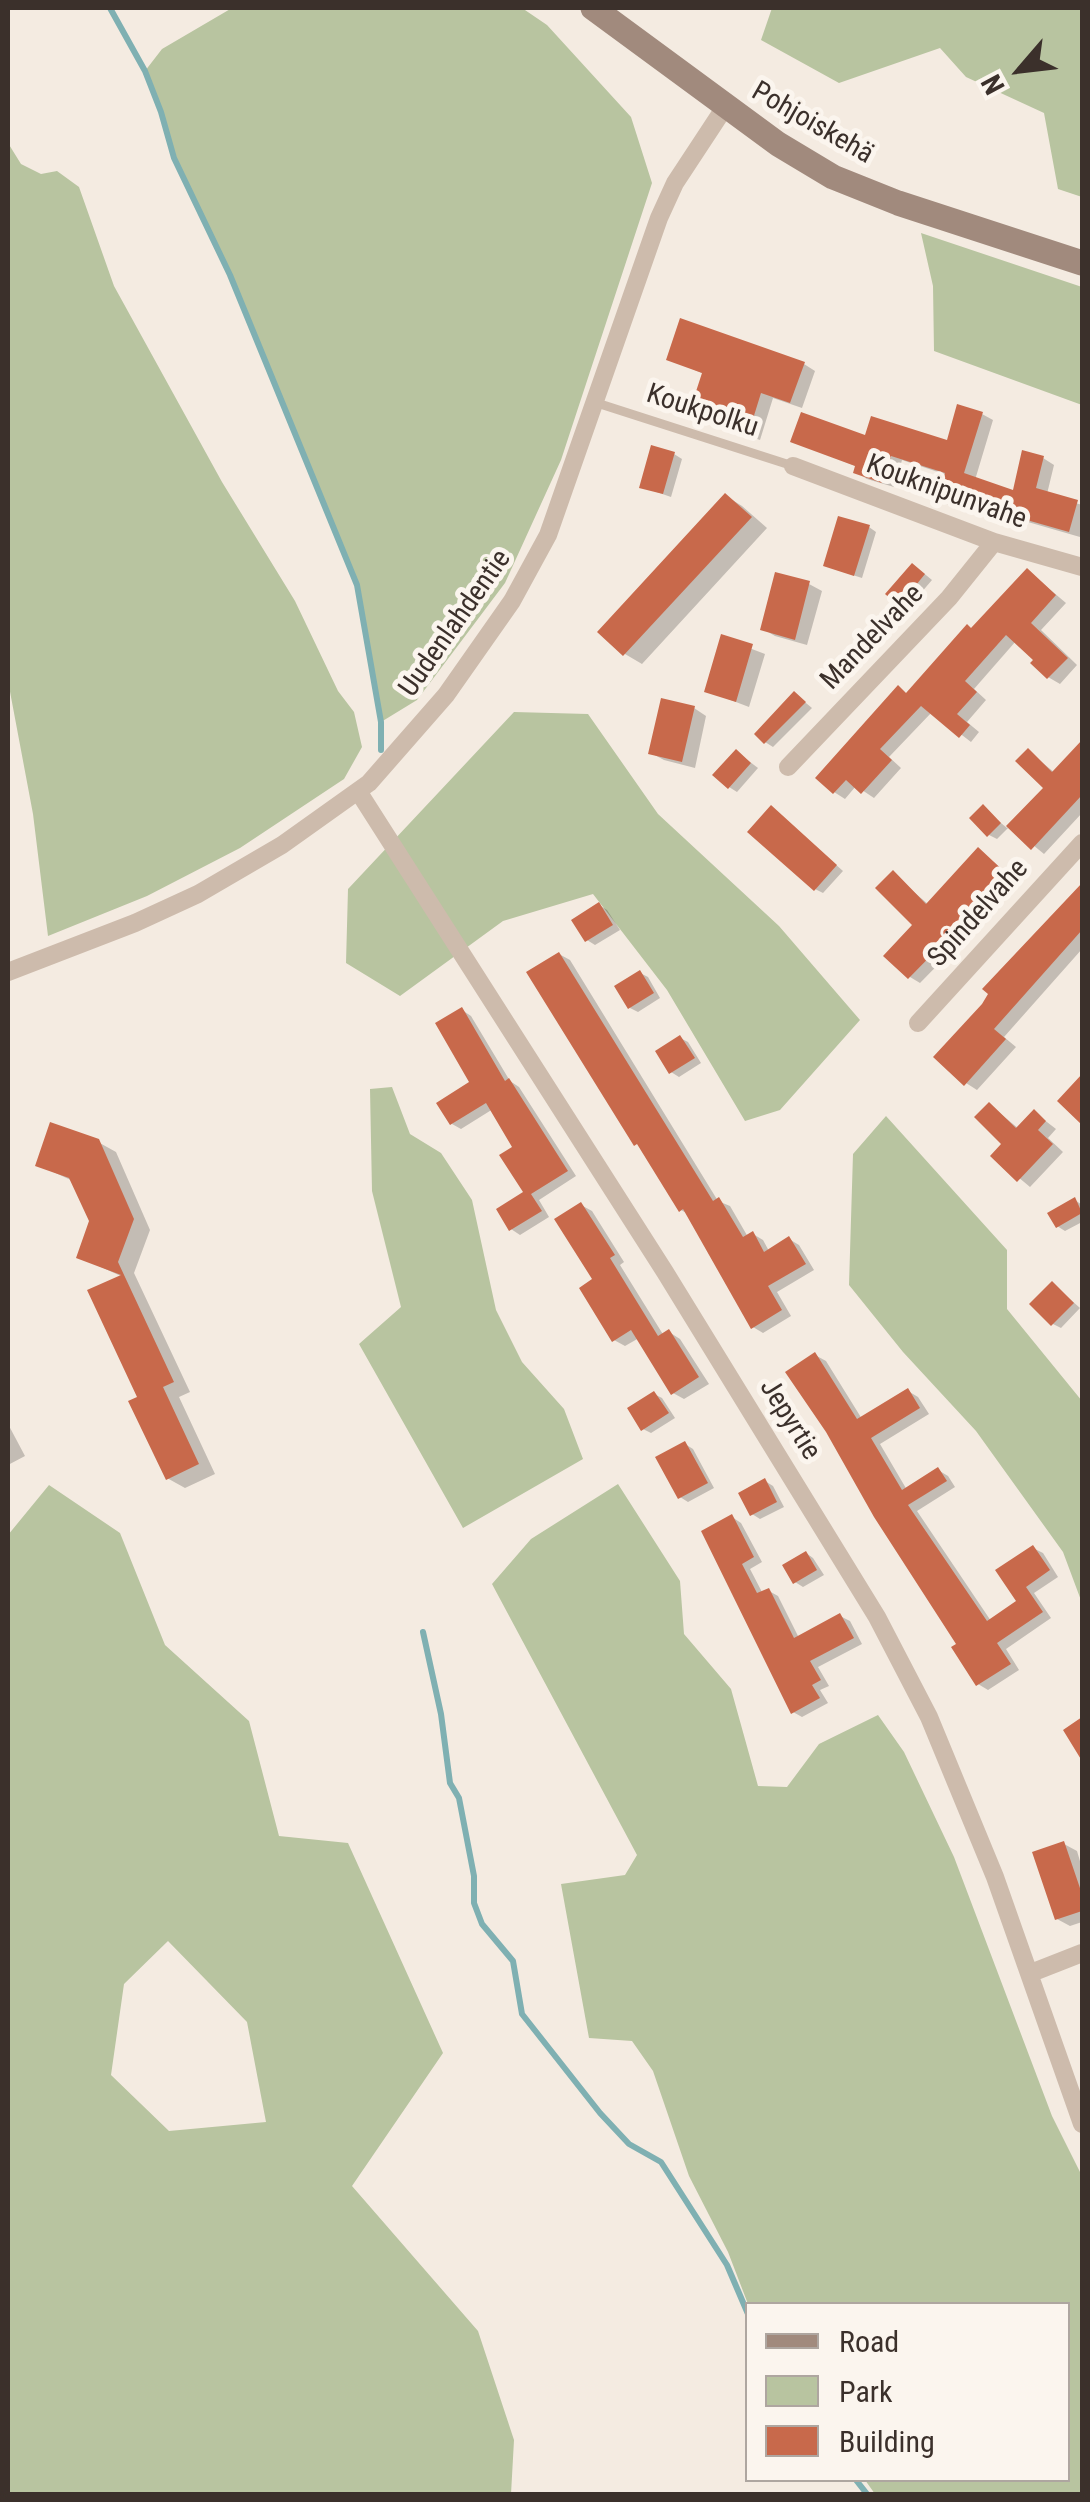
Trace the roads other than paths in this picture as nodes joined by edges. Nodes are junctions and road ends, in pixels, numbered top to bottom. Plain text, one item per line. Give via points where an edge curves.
1 (594, 8) edge
2 (725, 106) junction
3 (1082, 263) edge
4 (597, 402) junction
5 (793, 466) joint
6 (994, 542) junction
7 (1082, 566) edge
8 (788, 768) dead end
9 (358, 792) junction
10 (1082, 844) edge
11 (8, 972) edge
12 (918, 1023) dead end
13 (1082, 1953) edge
14 (1031, 1973) junction
15 (1082, 2124) edge

1 - 2 main road, Pohjoiskehä
2 - 3 main road, Pohjoiskehä via 833,177
2 - 4 street, Uudenlahdentie via 660,218
4 - 5 lane, Koukpolku
4 - 9 street, Uudenlahdentie via 548,535 512,601 446,695
5 - 6 street, Kouknipunvahe
6 - 7 street, Kouknipunvahe
6 - 8 street, Mandelvahe
9 - 11 street, Uudenlahdentie via 198,894
9 - 14 street, Jepyrtie via 877,1617 929,1717
10 - 12 street, Spindelvahe
13 - 14 street
14 - 15 street, Jepyrtie

